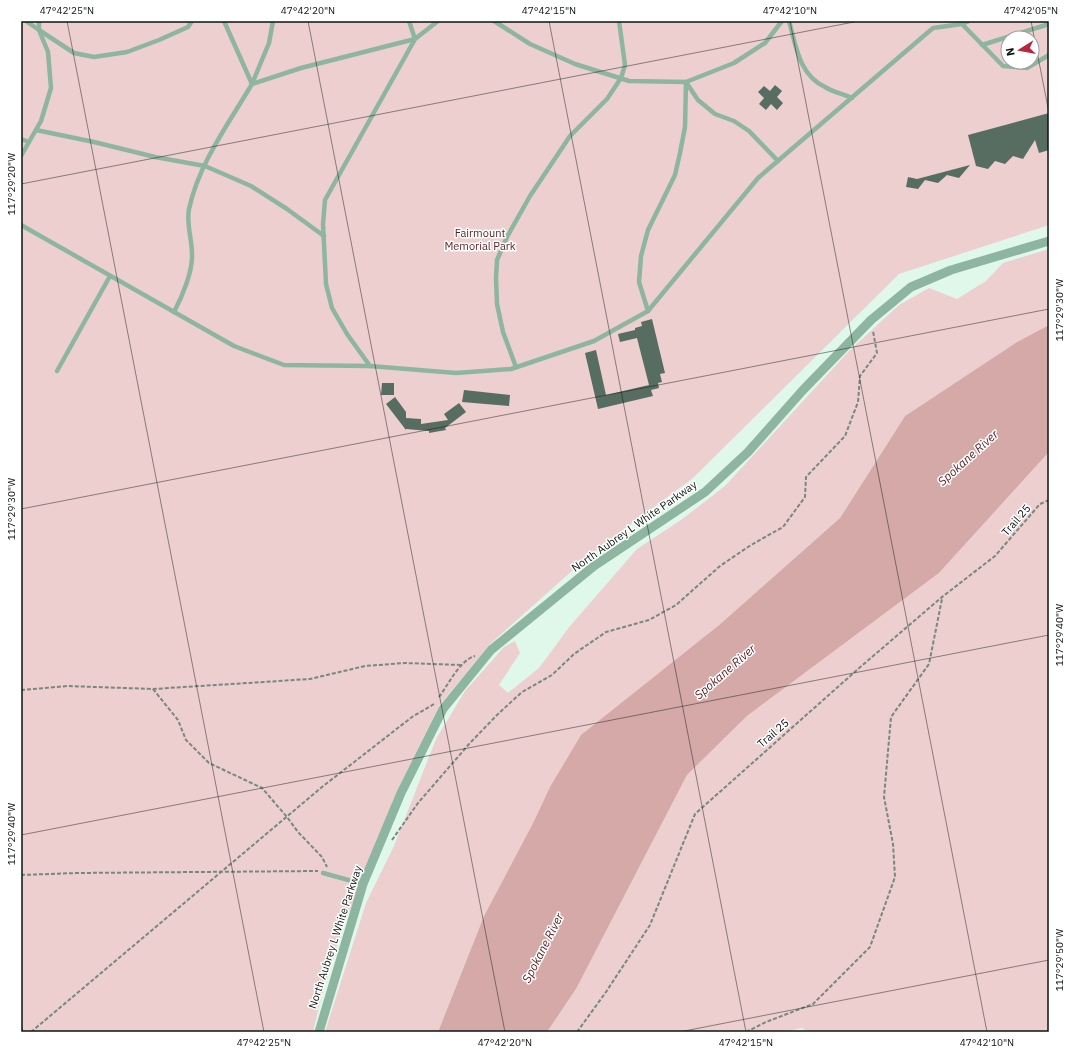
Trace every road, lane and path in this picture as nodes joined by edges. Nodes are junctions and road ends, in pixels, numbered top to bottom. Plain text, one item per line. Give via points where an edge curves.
1 (26, 21) edge
2 (39, 21) edge
3 (192, 21) edge
4 (224, 21) edge
5 (273, 21) edge
6 (409, 21) edge
7 (438, 21) edge
8 (494, 21) edge
9 (619, 21) edge
10 (782, 21) edge
11 (789, 21) edge
12 (969, 21) edge
13 (962, 24) junction
14 (1049, 24) edge
15 (39, 30) junction
16 (415, 40) junction
17 (982, 45) junction
18 (1049, 55) edge
19 (621, 78) junction
20 (686, 82) junction
21 (252, 84) junction
22 (852, 98) junction
23 (36, 130) junction
24 (21, 139) edge
25 (29, 142) junction
26 (21, 156) edge
27 (778, 161) junction
28 (205, 166) junction
29 (21, 225) edge
30 (324, 236) junction
31 (1049, 241) edge
32 (110, 276) junction
33 (648, 311) junction
34 (174, 312) junction
35 (871, 320) junction
36 (370, 366) junction
37 (516, 367) junction
38 (57, 371) dead end
39 (1049, 500) edge
40 (942, 597) junction
41 (461, 665) dead end
42 (449, 684) dead end
43 (153, 689) junction
44 (21, 690) edge
45 (287, 817) junction
46 (391, 842) dead end
47 (221, 872) junction
48 (323, 873) joint
49 (21, 874) edge
50 (331, 875) junction
51 (363, 884) junction
52 (31, 1032) edge
53 (319, 1032) edge
54 (577, 1032) edge
55 (746, 1032) edge

1 - 15 lane
2 - 15 lane
3 - 15 lane via 188,27 126,52 94,57 74,53
4 - 21 lane
5 - 21 lane via 269,43
6 - 16 lane
7 - 16 lane
8 - 19 lane via 530,44 575,64
9 - 19 lane via 625,65
10 - 20 lane via 765,42 734,63
11 - 22 lane via 799,58 808,75 824,87
12 - 13 lane
13 - 17 lane
13 - 22 lane via 933,28
14 - 17 lane
15 - 23 lane via 48,52 51,88
16 - 21 lane via 301,68
16 - 30 lane via 325,200
17 - 18 lane via 1002,66 1027,68
19 - 20 lane via 629,81
19 - 37 lane via 607,99 570,136 530,196 497,260 497,304 503,332
20 - 27 lane via 698,100 715,114 734,121 749,131
20 - 33 lane via 685,127 675,175 648,230 641,256 639,282
21 - 28 lane
22 - 27 lane
23 - 25 lane
23 - 28 lane
24 - 25 lane
25 - 26 lane
27 - 33 lane via 758,178
28 - 30 lane via 251,186
28 - 34 lane via 189,210 192,256 189,273 182,298
29 - 32 lane
30 - 36 lane via 326,284 332,308
31 - 35 street, North Aubrey L White Parkway via 951,270 911,287
32 - 34 lane
32 - 38 lane
33 - 37 lane via 594,341
34 - 36 lane via 234,346 284,365
35 - 46 path via 877,353 860,376 858,402 845,436 806,477 805,497 783,527 720,566 676,605 649,620 606,632 574,654 552,675 522,692 470,743 418,803
35 - 51 street, North Aubrey L White Parkway via 803,390 748,452 705,492 594,566 491,650 443,709 401,793
36 - 37 lane via 456,373
39 - 40 path, Trail 25 via 1040,504 995,556
40 - 54 path, Trail 25 via 695,814 650,925
40 - 55 path via 929,664 891,717 884,797 893,844 895,877 870,947 813,1004
41 - 43 path via 389,664 365,666 310,679
42 - 45 path via 433,706 412,717
43 - 44 path via 68,686
43 - 45 path via 178,720 186,740 209,762 262,788
45 - 47 path
45 - 50 path via 322,857
47 - 48 path via 315,870
47 - 49 path
47 - 52 path
48 - 50 lane
50 - 51 lane
51 - 53 street, North Aubrey L White Parkway

